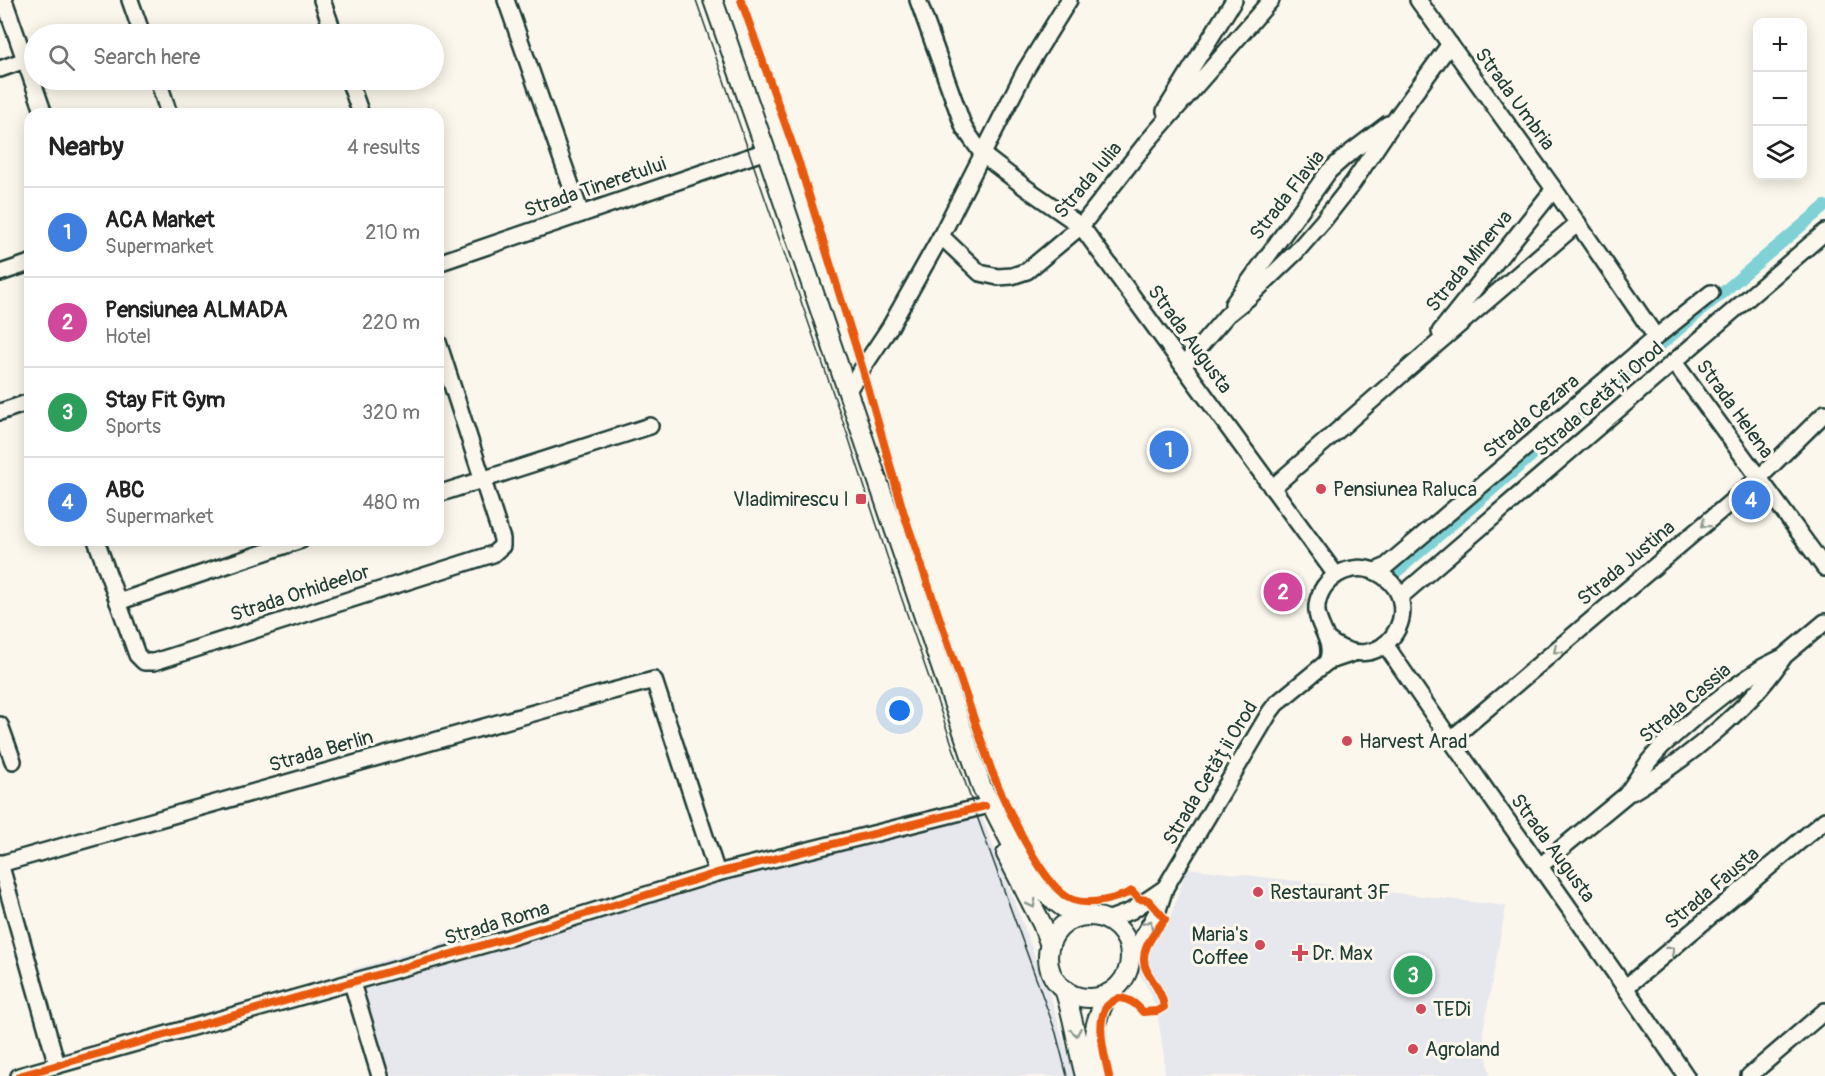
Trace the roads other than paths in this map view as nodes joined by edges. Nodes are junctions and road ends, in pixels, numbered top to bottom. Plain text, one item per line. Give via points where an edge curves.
1 (4, 0) edge
2 (130, 0) edge
3 (322, 0) edge
4 (506, 0) edge
5 (712, 0) edge
6 (918, 0) edge
7 (1068, 0) edge
8 (1234, 0) edge
9 (1270, 0) edge
10 (1418, 0) edge
11 (138, 24) edge
12 (330, 24) edge
13 (1450, 44) junction
14 (24, 57) edge
15 (24, 60) edge
16 (0, 69) edge
17 (36, 90) edge
18 (161, 90) edge
19 (353, 90) edge
20 (42, 108) edge
21 (167, 108) edge
22 (359, 108) edge
23 (1397, 117) junction
24 (1147, 142) junction
25 (766, 151) junction
26 (984, 155) junction
27 (1554, 189) junction
28 (581, 214) junction
29 (1578, 223) junction
30 (1081, 226) junction
31 (1825, 232) edge
32 (941, 236) junction
33 (444, 261) edge
34 (24, 265) edge
35 (0, 273) edge
36 (1711, 293) dead end
37 (1227, 315) junction
38 (1656, 337) junction
39 (1417, 360) junction
40 (444, 361) edge
41 (1674, 362) junction
42 (1183, 366) junction
43 (848, 390) junction
44 (24, 404) edge
45 (0, 411) edge
46 (1825, 412) edge
47 (650, 426) dead end
48 (1759, 478) junction
49 (482, 479) junction
50 (1272, 488) junction
51 (444, 492) edge
52 (98, 546) edge
53 (284, 546) edge
54 (1825, 568) edge
55 (1375, 571) junction
56 (1336, 575) junction
57 (1400, 597) junction
58 (118, 602) junction
59 (1825, 622) edge
60 (1327, 639) junction
61 (1385, 644) junction
62 (1354, 653) junction
63 (1783, 657) junction
64 (1327, 662) junction
65 (0, 725) edge
66 (1450, 740) junction
67 (13, 761) dead end
68 (1626, 795) junction
69 (984, 797) junction
70 (1825, 820) edge
71 (0, 863) edge
72 (1540, 866) junction
73 (717, 873) junction
74 (1165, 888) junction
75 (1082, 916) junction
76 (1107, 920) junction
77 (1050, 945) junction
78 (1130, 959) junction
79 (352, 983) junction
80 (1626, 987) junction
81 (1064, 989) junction
82 (1109, 993) junction
83 (1825, 1011) edge
84 (57, 1065) junction
85 (19, 1076) edge
86 (380, 1076) edge
87 (1085, 1076) edge
88 (1096, 1076) edge
89 (1686, 1076) edge
90 (1749, 1076) edge

1 - 14 street
2 - 11 street
3 - 12 street
4 - 28 street
5 - 25 main road
6 - 26 street, Strada Augusta via 964,128
7 - 26 street via 1026,71
8 - 24 street, Strada Iulia
9 - 24 street, Strada Iulia
10 - 13 street, Strada Umbria
13 - 23 street, Strada Flavia
13 - 27 street, Strada Umbria
15 - 16 street
17 - 20 street
18 - 21 street
19 - 22 street
23 - 37 street, Strada Flavia via 1323,221 1296,252
23 - 37 street, Strada Flavia via 1329,171
24 - 30 street, Strada Iulia
25 - 28 street, Strada Tineretului
25 - 43 main road
26 - 30 street, Strada Augusta
26 - 32 street
27 - 29 street, Strada Umbria
27 - 39 street, Strada Minerva
28 - 33 street, Strada Tineretului
29 - 38 street
29 - 39 street, Strada Minerva
30 - 32 street, Strada Iulia via 1027,271 998,277 980,273
30 - 42 street, Strada Augusta
31 - 41 street, Strada Cetății Orod
32 - 43 street via 890,327
34 - 35 street
36 - 38 street, Strada Cezara
37 - 42 street, Strada Flavia
38 - 55 street, Strada Cezara
39 - 50 street, Strada Minerva
40 - 49 street, Strada Orhideelor
41 - 48 street, Strada Helena
41 - 57 street, Strada Cetății Orod
42 - 50 street, Strada Augusta
43 - 69 main road
44 - 45 street
46 - 48 street, Strada Justina
47 - 49 street
48 - 54 street, Strada Helena
48 -> 66 street, Strada Justina
49 - 51 street
49 - 58 street, Strada Orhideelor via 502,539 502,546 493,554 154,662 144,662 137,655
50 - 56 street, Strada Augusta
52 - 58 street
53 - 58 street
55 - 56 street via 1355,568
55 - 57 street via 1386,577
56 - 60 street via 1318,597 1319,626
57 - 61 street via 1400,623
59 - 63 street, Strada Cassia
60 - 62 street
60 - 64 street
61 - 62 street, Strada Cetății Orod via 1370,652
61 - 66 street, Strada Augusta
62 - 64 street, Strada Cetății Orod
63 - 68 street, Strada Cassia via 1743,706 1706,739 1662,774
63 - 68 street, Strada Cassia via 1727,692 1662,746
64 - 74 street, Strada Cetății Orod via 1270,712
65 - 67 street
66 - 72 street, Strada Augusta
68 - 72 street, Strada Cassia
69 - 73 street, Strada Roma
69 - 75 main road via 1045,893 1065,909
69 -> 77 main road via 1006,854
80 -> 70 street, Strada Fausta
71 - 73 street, Strada Berlin via 654,680
71 - 84 street
72 - 80 street, Strada Augusta
73 - 79 street, Strada Roma
74 - 76 street, Strada Cetății Orod via 1131,911
78 -> 74 street, Strada Cetății Orod via 1158,910
75 - 76 main road
75 - 77 main road via 1059,929
76 - 78 main road via 1125,937
77 - 81 main road via 1050,969
78 - 82 main road via 1124,979
79 - 84 street, Strada Roma
79 - 86 street
80 - 89 street, Strada Augusta
81 - 82 main road via 1085,998
81 -> 87 main road
82 - 88 main road via 1094,1030
83 - 90 street
84 - 85 street, Strada Roma

